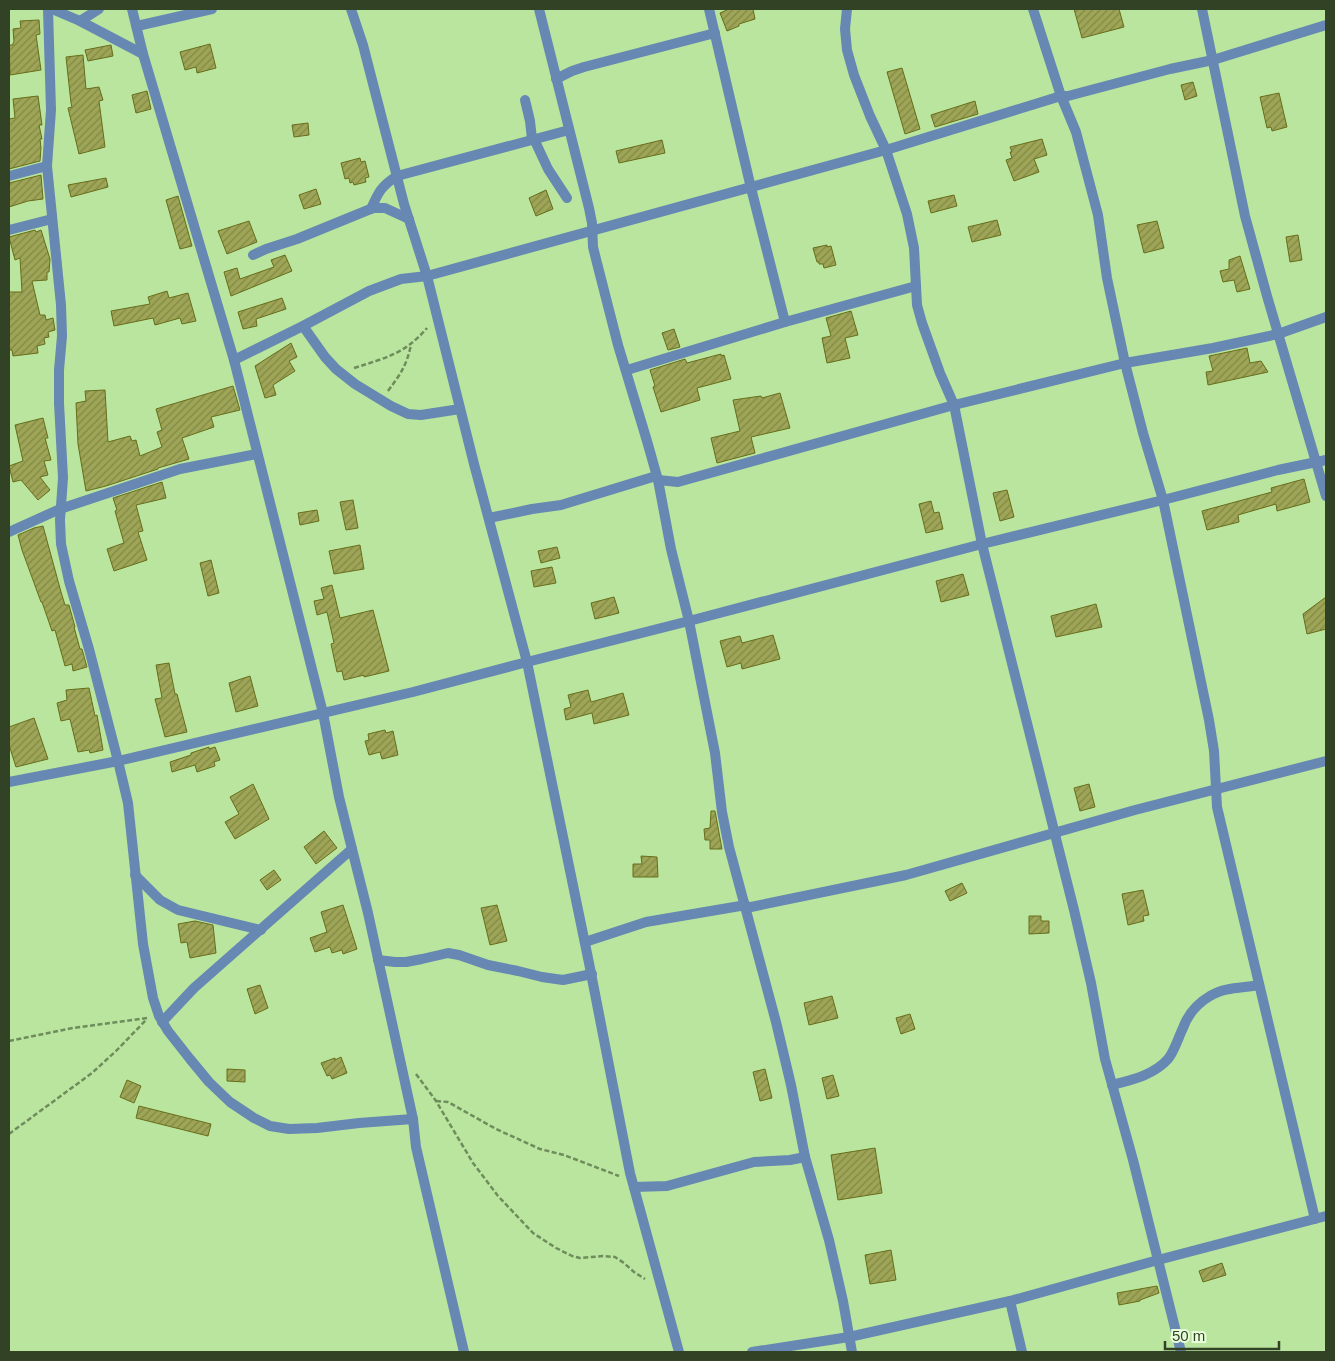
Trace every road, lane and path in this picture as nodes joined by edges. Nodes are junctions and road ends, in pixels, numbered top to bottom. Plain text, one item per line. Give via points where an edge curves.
1 (50, 9) edge
2 (100, 9) edge
3 (132, 9) edge
4 (212, 9) edge
5 (351, 9) edge
6 (539, 9) edge
7 (710, 9) edge
8 (847, 9) edge
9 (1033, 9) edge
10 (1202, 9) edge
11 (80, 21) junction
12 (137, 26) junction
13 (1326, 26) edge
14 (715, 33) junction
15 (143, 54) junction
16 (1213, 60) junction
17 (556, 79) junction
18 (1061, 96) junction
19 (525, 100) dead end
20 (569, 130) junction
21 (533, 139) junction
22 (886, 150) junction
23 (47, 166) junction
24 (9, 176) edge
25 (397, 176) junction
26 (751, 188) junction
27 (567, 198) dead end
28 (371, 209) junction
29 (52, 218) junction
30 (409, 219) junction
31 (9, 230) edge
32 (592, 232) junction
33 (253, 256) dead end
34 (427, 276) junction
35 (916, 286) junction
36 (437, 316) junction
37 (1326, 317) edge
38 (785, 322) junction
39 (303, 326) junction
40 (1278, 334) junction
41 (412, 344) junction
42 (234, 360) junction
43 (1125, 363) junction
44 (626, 370) junction
45 (340, 372) junction
46 (381, 400) junction
47 (954, 405) junction
48 (460, 409) junction
49 (257, 454) junction
50 (1322, 461) edge
51 (657, 478) junction
52 (1326, 496) edge
53 (1164, 500) junction
54 (60, 509) junction
55 (489, 518) junction
56 (9, 532) edge
57 (982, 544) junction
58 (689, 621) junction
59 (527, 662) junction
60 (323, 713) junction
61 (118, 761) junction
62 (1326, 761) edge
63 (9, 782) edge
64 (1215, 790) junction
65 (1055, 832) junction
66 (352, 849) junction
67 (135, 875) junction
68 (746, 907) junction
69 (261, 930) junction
70 (585, 942) junction
71 (378, 960) junction
72 (592, 974) junction
73 (1259, 985) junction
74 (156, 1019) junction
75 (9, 1041) edge
76 (416, 1073) dead end
77 (1112, 1085) junction
78 (436, 1101) junction
79 (413, 1119) junction
80 (9, 1134) edge
81 (805, 1157) junction
82 (633, 1183) junction
83 (1326, 1216) edge
84 (1315, 1219) junction
85 (1158, 1260) junction
86 (661, 1286) junction
87 (1010, 1301) junction
88 (849, 1337) junction
89 (464, 1352) edge
90 (680, 1352) edge
91 (752, 1352) edge
92 (852, 1352) edge
93 (1022, 1352) edge
94 (1181, 1352) edge

1 - 11 street
1 - 23 street via 51,110
2 - 11 street
3 - 12 street
4 - 12 street
5 - 25 street
6 - 17 street
7 - 14 street
8 - 22 street via 845,39 848,56
9 - 18 street
10 - 16 street
11 - 15 street
12 - 15 street
13 - 16 street
14 - 17 street via 584,67
14 - 26 street
15 - 42 street
16 - 18 street
16 - 40 street via 1246,216
17 - 20 street
18 - 22 street
18 - 43 street via 1076,132 1098,215
19 - 21 street
20 - 21 street
20 - 32 street
21 - 25 street
21 - 27 street
22 - 26 street
22 - 35 street via 914,248
23 - 24 street
23 - 29 street
25 - 28 street via 378,193
25 - 30 street
26 - 32 street
26 - 38 street
28 - 30 street via 385,208
28 - 33 street
29 - 31 street
29 - 54 street via 62,336 59,403 63,478
30 - 34 street
32 - 34 street
32 - 44 street via 593,247
34 - 36 street
34 - 39 street via 401,280 369,291
35 - 38 street
35 - 47 street via 922,323
36 - 41 path
36 - 48 street
37 - 40 street
38 - 44 street
39 - 42 street
39 - 45 street
40 - 43 street
40 - 50 street
41 - 45 path via 394,355
41 - 46 path via 401,374
42 - 49 street
43 - 47 street
43 - 53 street
44 - 51 street
45 - 46 street
46 - 48 street via 408,414
47 - 51 street via 678,482
47 - 57 street
48 - 55 street
49 - 54 street via 180,469
49 - 60 street
50 - 52 street
50 - 53 street
51 - 55 street via 561,505
51 - 58 street
53 - 57 street
53 - 64 street via 1209,720
54 - 56 street
54 - 61 street via 61,544 69,581
55 - 59 street
57 - 58 street
57 - 65 street
58 - 59 street
58 - 68 street via 715,753 722,812
59 - 60 street
59 - 70 street
60 - 61 street
60 - 66 street
61 - 63 street
61 - 67 street via 128,803
62 - 64 street
64 - 65 street
64 - 73 street
65 - 68 street via 906,875
65 - 77 street via 1092,983
66 - 69 street
66 - 71 street
67 - 69 street via 160,900 178,910
67 - 74 street
68 - 70 street via 646,922
68 - 81 street via 789,1076
69 - 74 street
70 - 72 street
71 - 72 street via 406,962 448,953 542,978 563,980
71 - 79 street
72 - 82 street
73 - 77 street via 1221,991 1200,1003 1191,1012 1167,1060 1154,1071
73 - 84 street
74 - 75 path via 73,1028
74 - 79 street via 230,1102 270,1126 317,1128
74 - 80 path via 92,1073
76 - 78 path
77 - 85 street
78 - 82 path via 448,1102 496,1130 540,1149 564,1155
78 - 86 path via 472,1163 533,1233 572,1256 615,1258
79 - 89 street via 416,1147
81 - 82 street via 754,1162 667,1186
81 - 88 street via 831,1249
82 - 86 street
83 - 84 street
84 - 85 street
85 - 87 street
85 - 94 street
86 - 90 street
87 - 88 street
87 - 93 street
88 - 91 street
88 - 92 street

